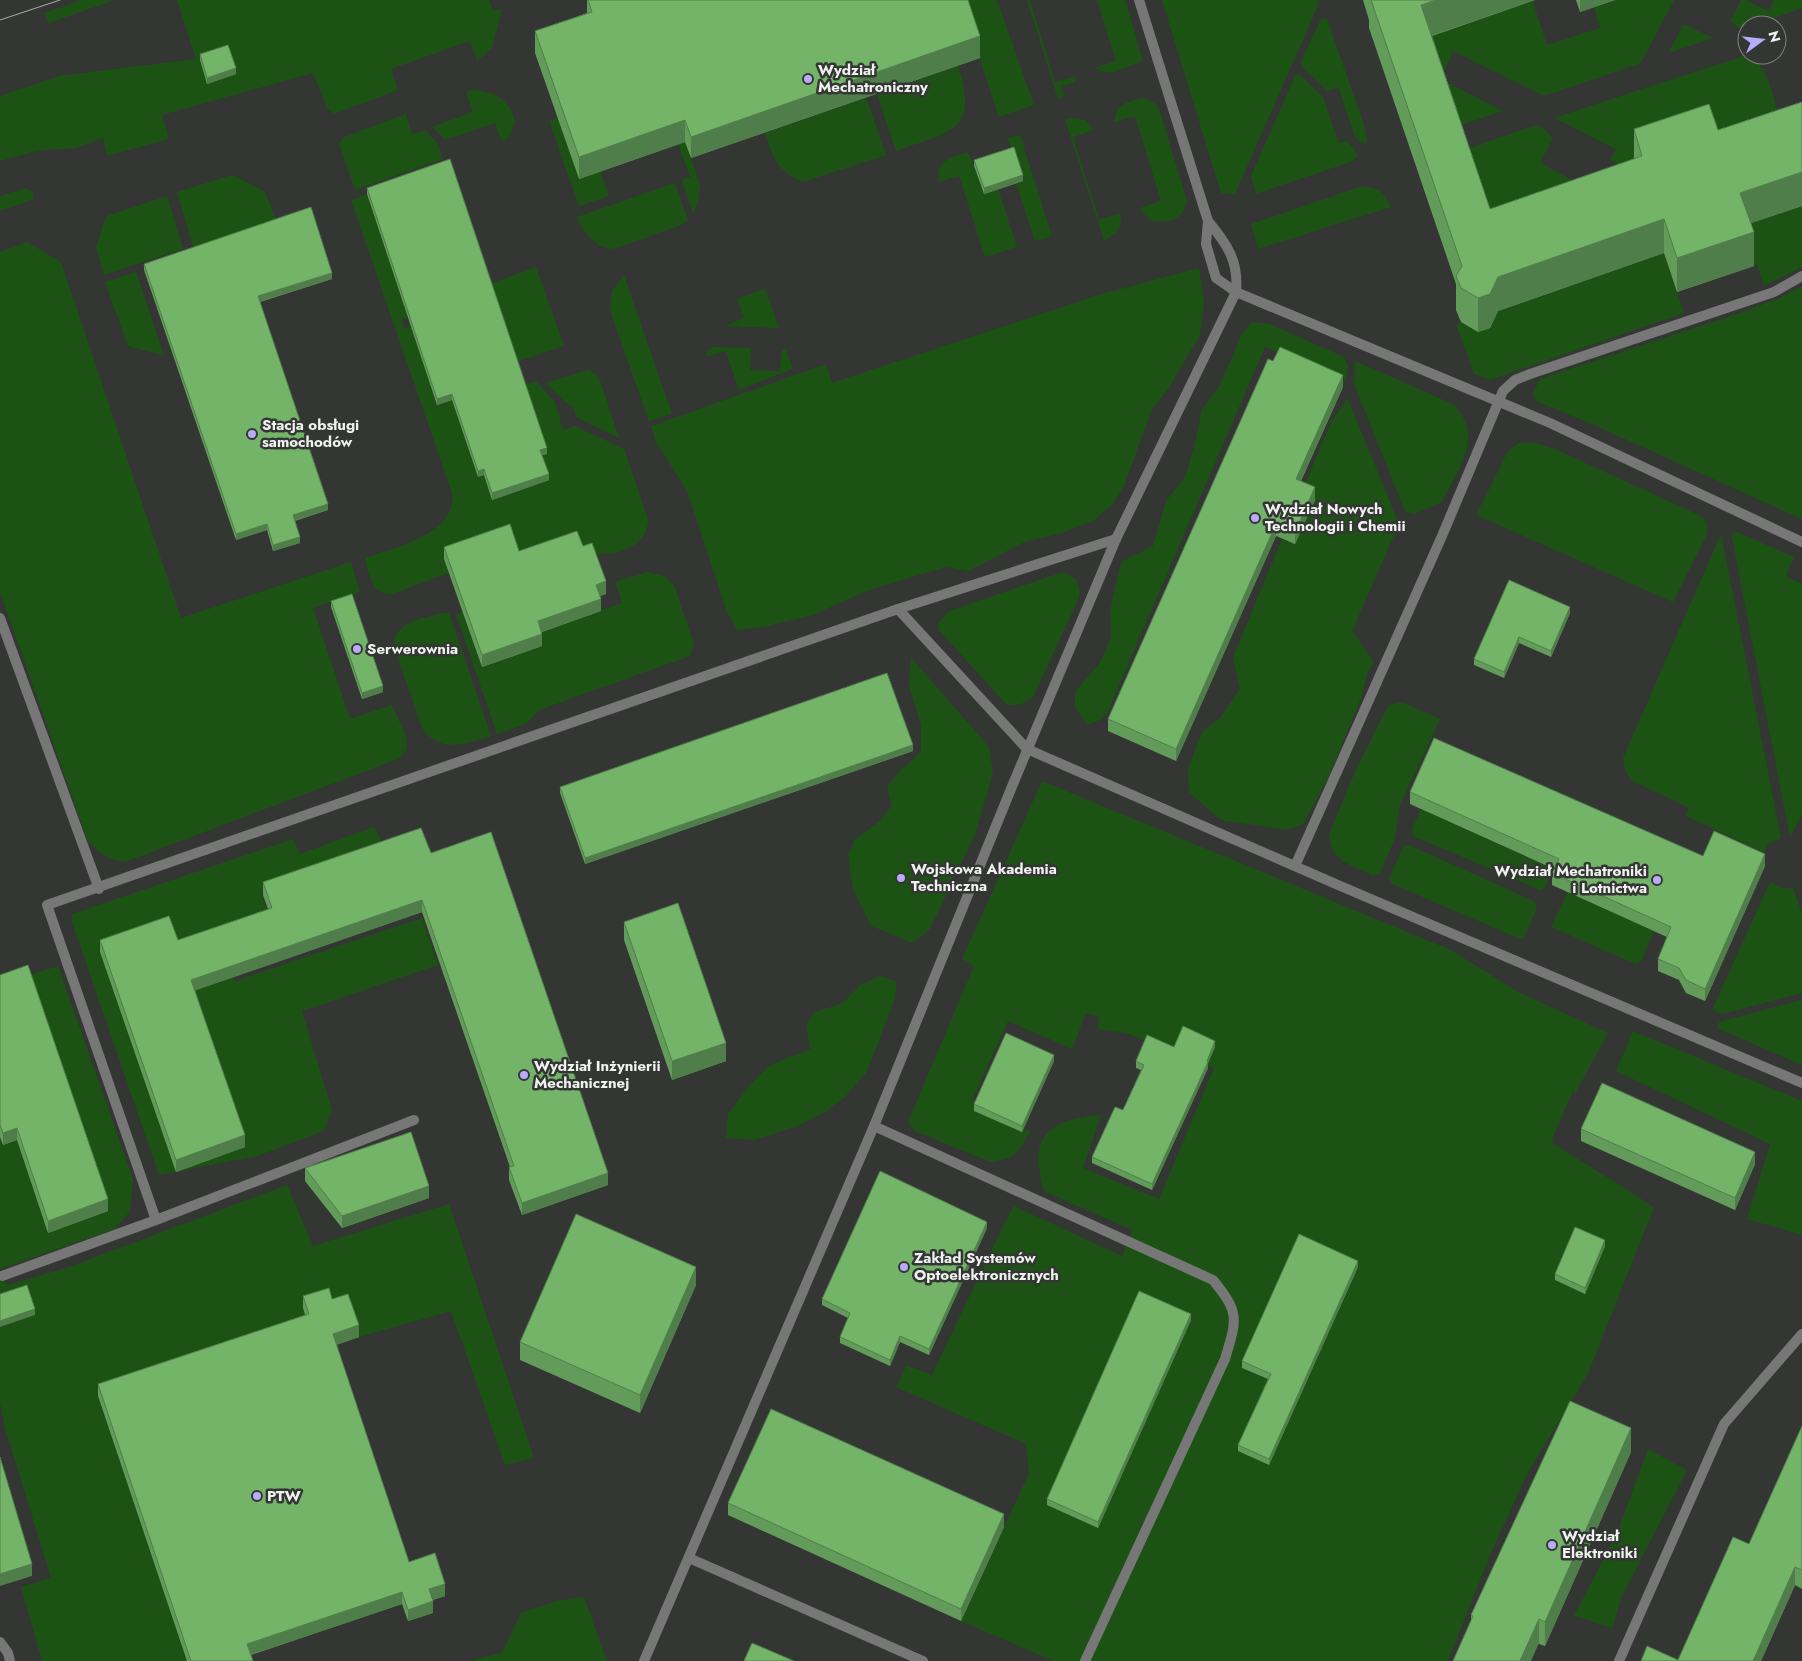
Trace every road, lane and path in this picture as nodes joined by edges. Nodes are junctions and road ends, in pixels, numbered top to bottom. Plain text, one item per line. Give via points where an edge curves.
1 (1139, 0) edge
2 (1208, 222) junction
3 (1802, 276) edge
4 (1236, 292) junction
5 (1499, 403) junction
6 (1116, 539) junction
7 (1802, 542) edge
8 (898, 609) junction
9 (0, 618) edge
10 (1027, 749) junction
11 (1295, 866) junction
12 (99, 889) junction
13 (1802, 1083) edge
14 (414, 1120) dead end
15 (874, 1126) junction
16 (156, 1220) junction
17 (2, 1276) dead end
18 (1802, 1334) edge
19 (689, 1558) junction
20 (0, 1642) edge
21 (10, 1661) edge
22 (644, 1661) edge
23 (923, 1661) edge
24 (1085, 1661) edge
25 (1619, 1661) edge

1 - 2 lane
2 - 4 lane via 1227,244 1237,275
2 - 4 lane via 1206,244 1216,278
3 - 5 lane via 1774,292 1515,380 1503,391
4 - 5 lane
4 - 6 lane
5 - 7 lane via 1550,423
5 - 11 lane
6 - 8 lane
6 - 10 lane
8 - 10 lane
8 - 12 lane
9 - 12 lane
10 - 11 lane
10 - 15 lane
11 - 13 lane
12 - 16 lane via 47,905
14 - 16 lane
15 - 19 lane
15 - 24 lane via 1213,1280 1229,1299 1235,1324 1225,1358
16 - 17 lane
18 - 25 lane via 1724,1424
19 - 22 lane
19 - 23 lane
20 - 21 lane

